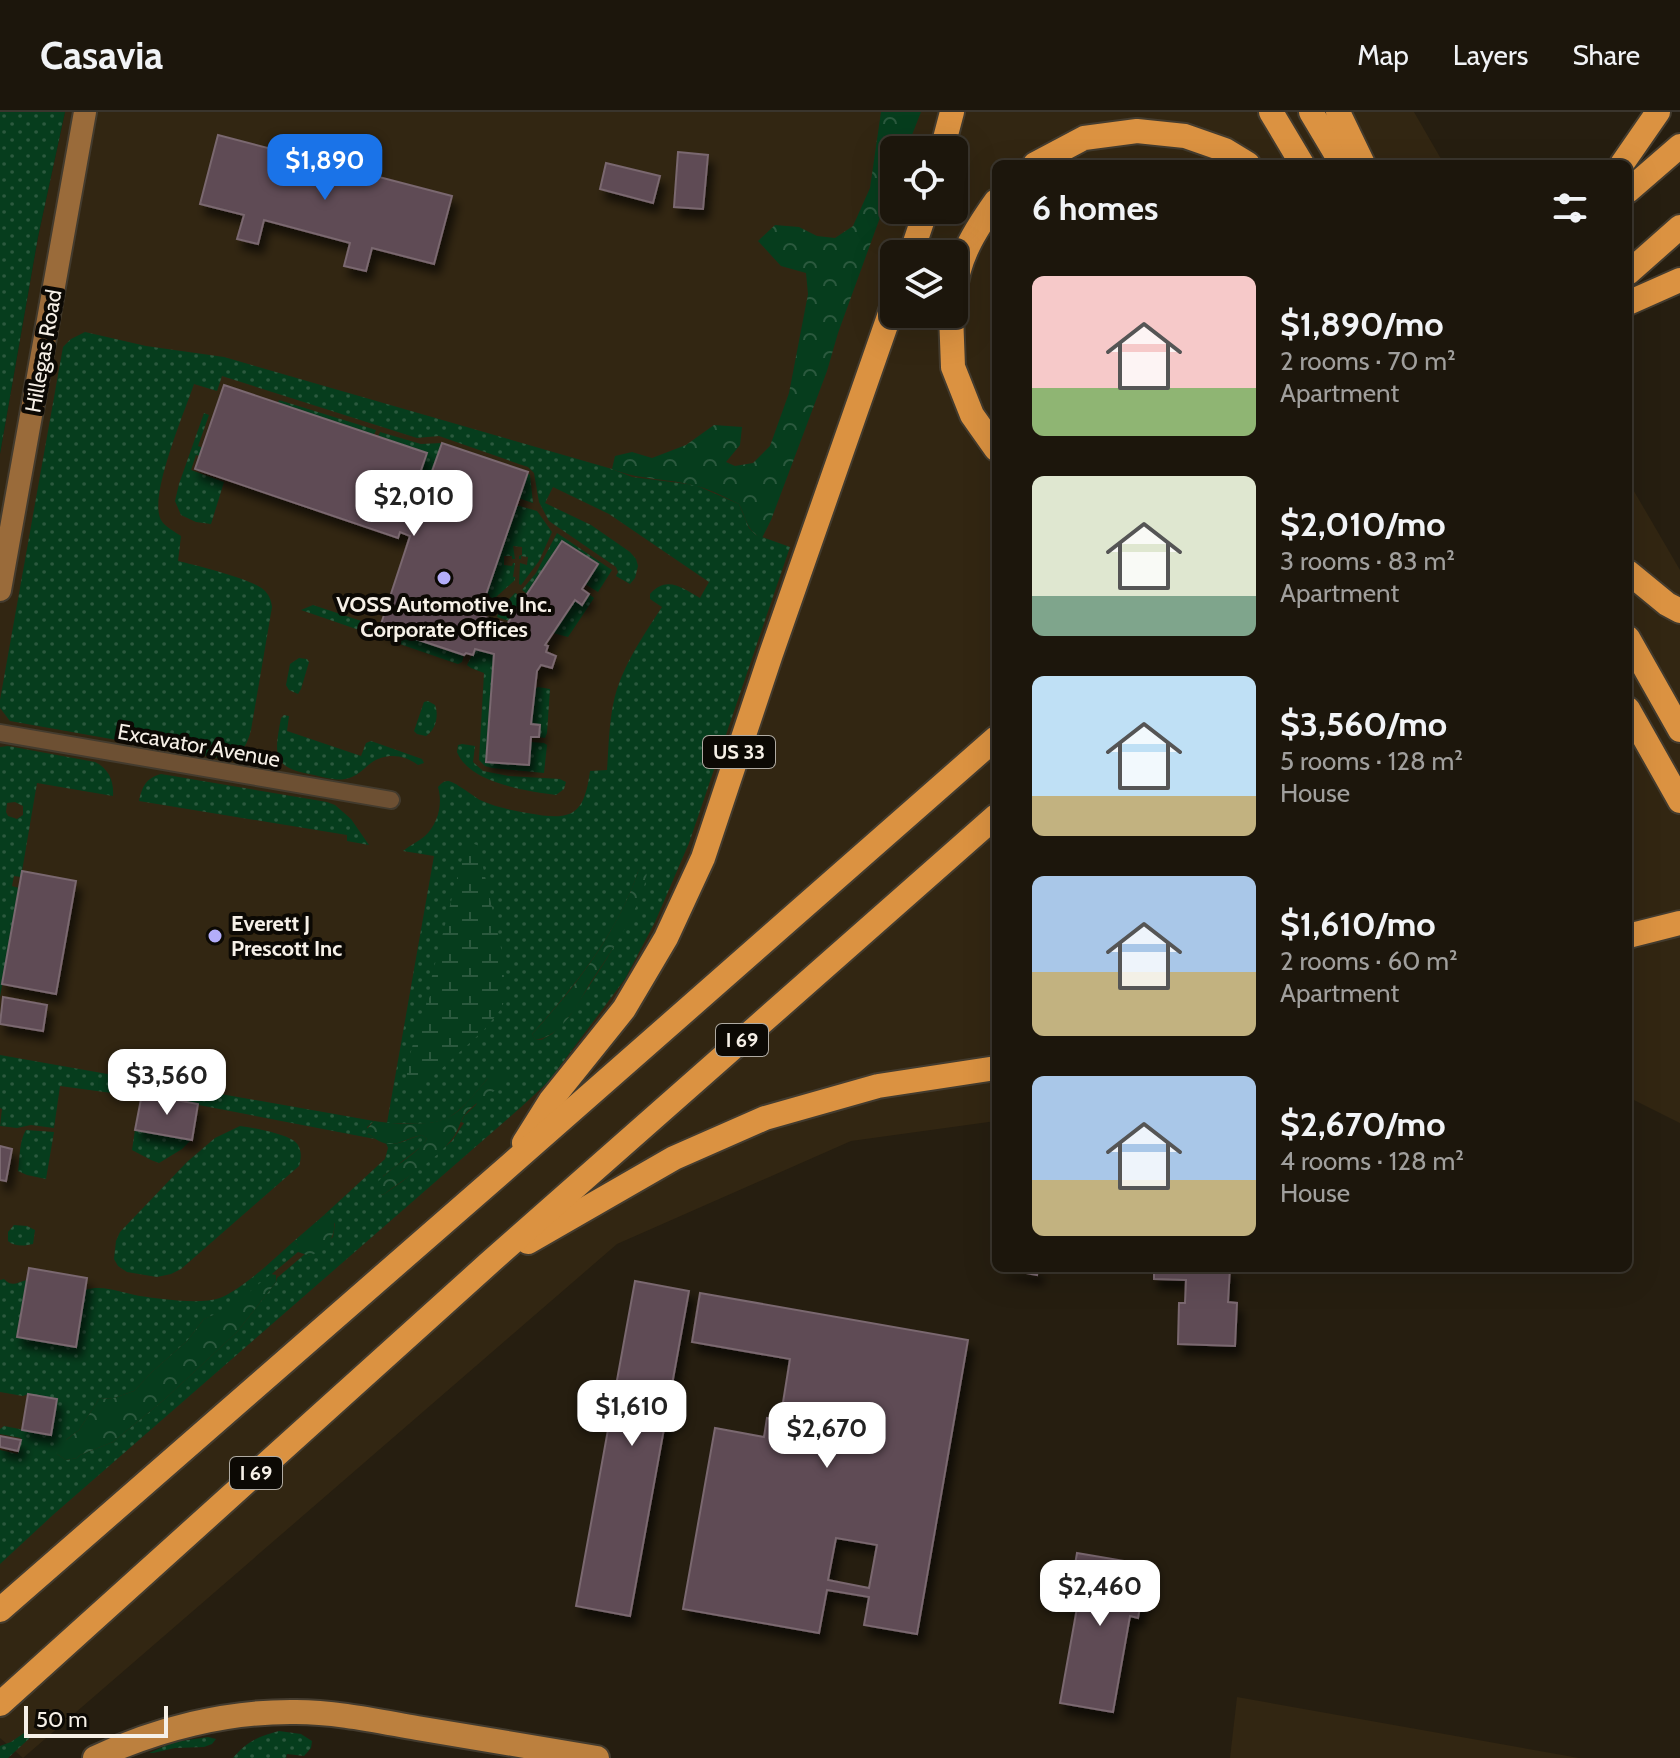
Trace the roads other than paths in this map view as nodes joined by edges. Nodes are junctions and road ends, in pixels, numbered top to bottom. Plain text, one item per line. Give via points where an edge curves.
1 (85, 112) edge
2 (952, 112) edge
3 (1271, 112) edge
4 (1311, 112) edge
5 (1338, 112) edge
6 (1658, 112) edge
7 (946, 136) edge
8 (1680, 146) edge
9 (1043, 160) edge
10 (1241, 160) edge
11 (1300, 160) edge
12 (1340, 160) edge
13 (1361, 160) edge
14 (1625, 160) edge
15 (1632, 188) edge
16 (992, 207) edge
17 (1680, 227) edge
18 (968, 246) edge
19 (1632, 269) edge
20 (1680, 280) edge
21 (1632, 301) edge
22 (885, 328) edge
23 (952, 328) edge
24 (992, 443) edge
25 (1632, 575) edge
26 (0, 590) edge
27 (1680, 611) edge
28 (1632, 645) edge
29 (1632, 716) edge
30 (1680, 730) edge
31 (0, 733) edge
32 (992, 742) edge
33 (391, 800) dead end
34 (1680, 801) edge
35 (992, 820) edge
36 (1680, 923) edge
37 (1632, 935) edge
38 (992, 1069) edge
39 (510, 1165) junction
40 (488, 1264) junction
41 (0, 1610) edge
42 (0, 1704) edge
43 (95, 1758) edge
44 (597, 1758) edge

1 - 26 main road, Hillegas Road
2 - 7 highway
3 - 11 highway
4 - 12 highway
5 - 13 highway
6 - 14 highway
8 - 15 highway
9 - 10 highway via 1084,138 1137,131 1185,136
16 - 18 highway
17 - 19 highway
20 - 21 highway
22 - 39 highway, US 33 via 703,858 666,938 624,1009 551,1100
23 - 24 highway via 953,367 972,415
25 - 27 highway
28 - 30 highway
29 - 34 highway
31 - 33 street, Excavator Avenue
32 - 39 highway, I 69
35 - 40 highway, I 69
36 - 37 highway
38 - 40 highway via 878,1086 765,1118 674,1158
39 - 41 highway, I 69
40 - 42 highway, I 69
43 - 44 main road via 188,1725 295,1712

